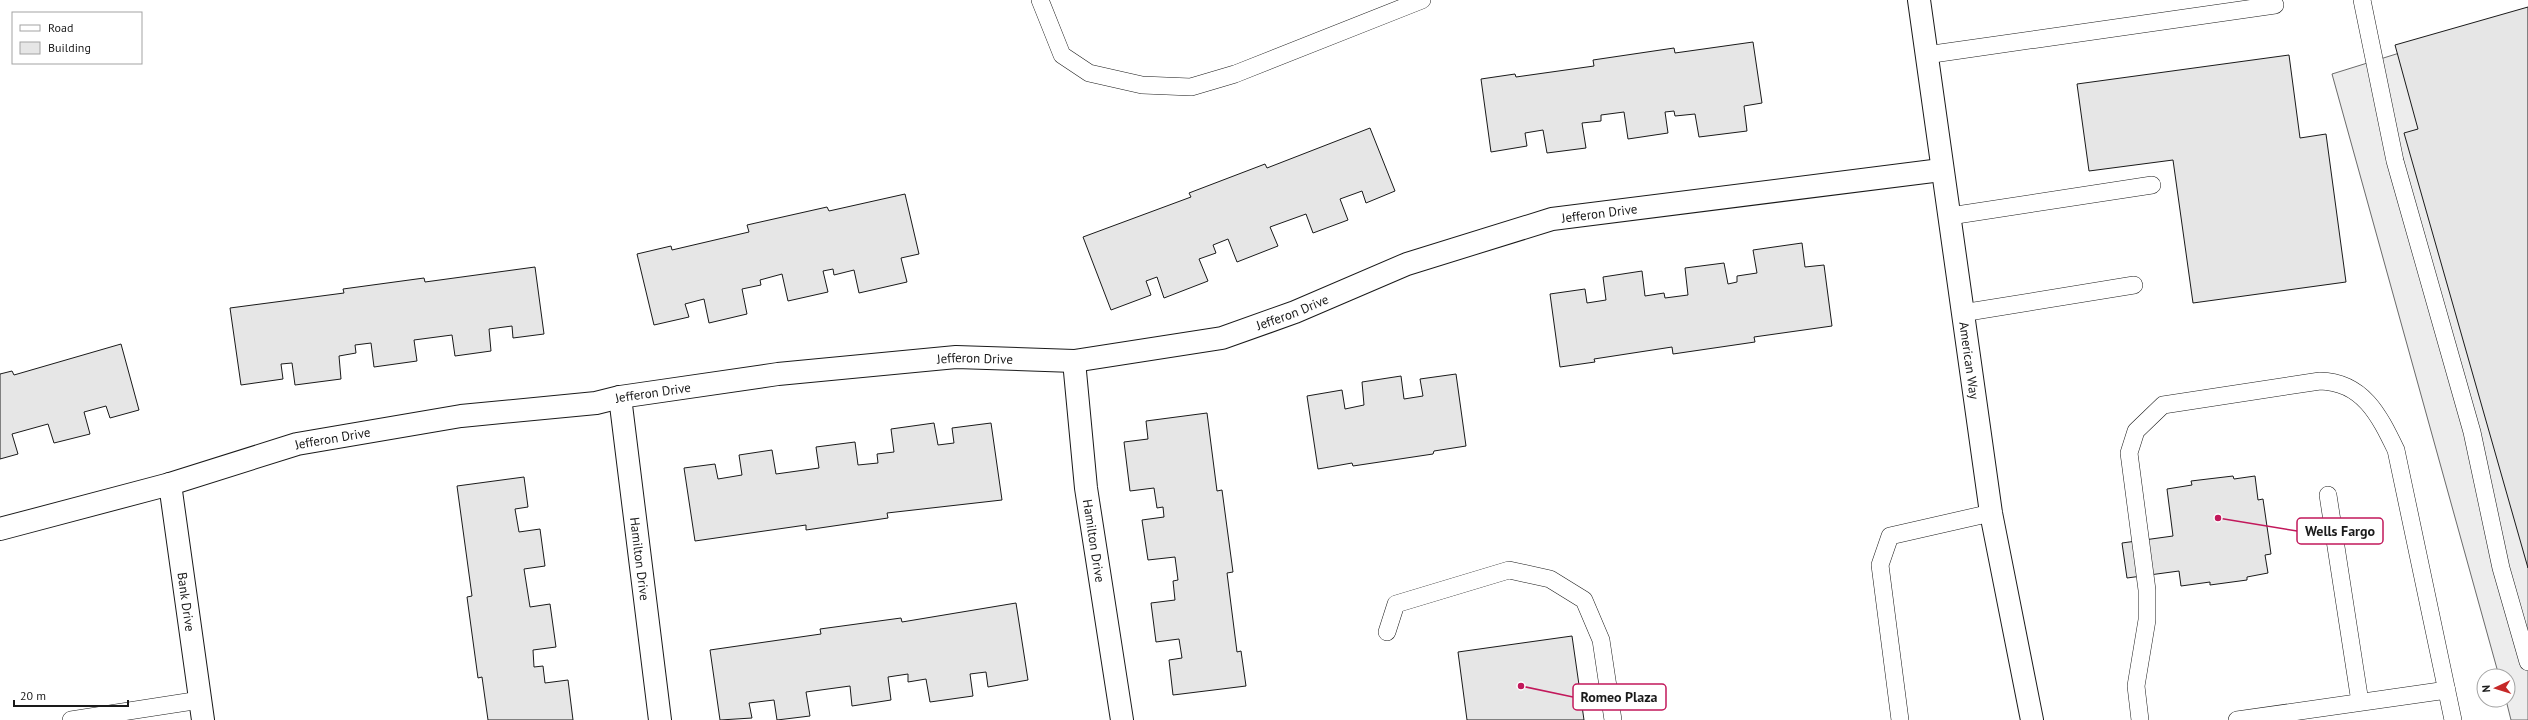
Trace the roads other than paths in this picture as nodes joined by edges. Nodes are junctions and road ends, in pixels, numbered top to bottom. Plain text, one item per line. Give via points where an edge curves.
1 (1040, 0) edge
2 (1422, 0) edge
3 (1919, 0) edge
4 (2362, 0) edge
5 (2275, 5) dead end
6 (1926, 55) junction
7 (1942, 170) junction
8 (2152, 186) dead end
9 (1950, 216) junction
10 (2134, 285) dead end
11 (1962, 313) junction
12 (1074, 361) junction
13 (620, 397) junction
14 (170, 484) junction
15 (2328, 495) dead end
16 (1991, 514) junction
17 (0, 529) edge
18 (1387, 632) dead end
19 (2528, 662) edge
20 (2447, 690) junction
21 (2360, 702) junction
22 (201, 710) edge
23 (82, 719) edge
24 (660, 720) edge
25 (1122, 720) edge
26 (1613, 720) edge
27 (1900, 720) edge
28 (2032, 720) edge
29 (2140, 720) edge
30 (2237, 720) edge
31 (2453, 720) edge

1 - 2 lane via 1062,55 1089,73 1142,85 1191,86 1234,74
3 - 6 street, American Way
4 - 19 lane via 2395,161 2472,432 2501,568
5 - 6 lane
6 - 7 street, American Way
7 - 9 street, American Way
7 - 12 street, Jefferon Drive via 1552,219 1407,264 1295,312 1222,338
8 - 9 lane
9 - 11 street, American Way
10 - 11 lane
11 - 16 street, American Way
12 - 13 street, Jefferon Drive via 956,357 778,374
12 - 25 street, Hamilton Drive via 1086,488
13 - 14 street, Jefferon Drive via 596,403 461,416 297,444
13 - 24 street, Hamilton Drive
14 - 17 street, Jefferon Drive
14 - 22 street, Bank Drive
15 - 21 lane
16 - 27 lane via 1890,536 1880,565
16 - 28 street, American Way
18 - 26 lane via 1396,604 1509,570 1550,579 1584,600 1601,640
20 - 21 lane
20 - 29 lane via 2396,450 2383,424 2358,392 2338,381 2320,381 2163,405 2136,431 2129,453 2147,590 2147,620 2136,686
20 - 31 lane
21 - 30 lane
22 - 23 lane

